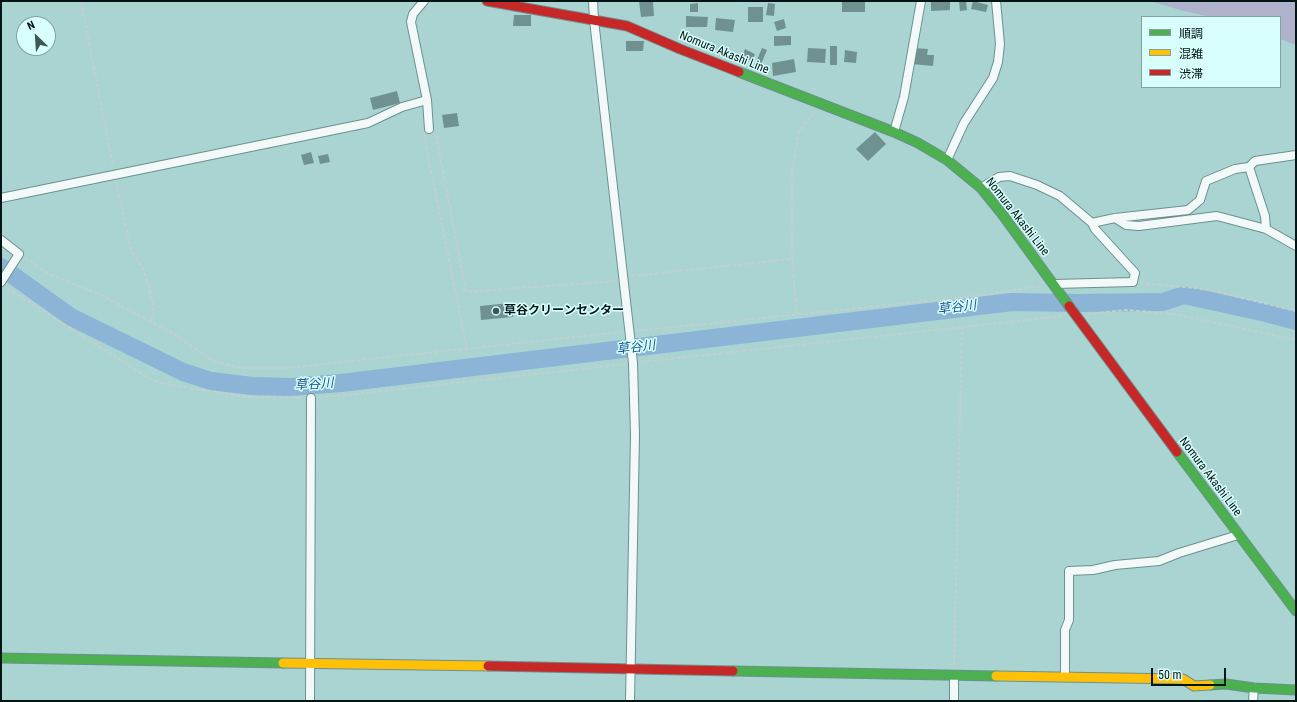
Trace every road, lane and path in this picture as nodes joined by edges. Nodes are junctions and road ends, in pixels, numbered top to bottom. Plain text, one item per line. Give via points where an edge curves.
1 (81, 1) edge
2 (424, 1) edge
3 (487, 1) edge
4 (593, 1) edge
5 (921, 1) edge
6 (996, 1) edge
7 (594, 20) junction
8 (427, 100) junction
9 (826, 106) junction
10 (429, 129) junction
11 (894, 132) junction
12 (1296, 155) edge
13 (947, 160) junction
14 (1249, 167) junction
15 (114, 175) junction
16 (981, 188) junction
17 (1, 198) edge
18 (1115, 218) junction
19 (1092, 222) junction
20 (1266, 229) junction
21 (1, 240) edge
22 (1296, 246) edge
23 (19, 254) junction
24 (792, 259) junction
25 (624, 278) junction
26 (1133, 282) junction
27 (1, 283) edge
28 (1054, 284) junction
29 (1296, 311) edge
30 (797, 314) junction
31 (1077, 315) junction
32 (151, 322) junction
33 (962, 327) junction
34 (630, 331) junction
35 (1296, 340) edge
36 (467, 349) junction
37 (633, 363) junction
38 (311, 398) junction
39 (1238, 536) junction
40 (1296, 611) edge
41 (1, 658) edge
42 (310, 663) junction
43 (631, 668) junction
44 (954, 674) junction
45 (1065, 677) junction
46 (1254, 688) junction
47 (1296, 690) edge
48 (310, 701) edge
49 (630, 701) edge
50 (954, 701) edge
51 (1253, 701) edge

1 - 15 path
2 - 8 street via 413,14 411,22
3 - 7 street, Nomura Akashi Line
4 - 7 street
5 - 11 street via 904,97
6 - 13 street via 1000,44 998,62 993,78 964,123
7 - 9 street, Nomura Akashi Line via 626,26
7 - 25 street
8 - 10 street
8 - 15 street via 402,107 368,123
9 - 11 street, Nomura Akashi Line
9 - 24 path via 816,110 799,131 792,170
10 - 25 path via 436,135 466,292
10 - 36 path via 424,136
11 - 13 street, Nomura Akashi Line
12 - 14 street via 1255,161
13 - 16 street, Nomura Akashi Line
14 - 18 street via 1235,169 1206,181 1200,200 1188,210
14 - 20 street via 1265,216
15 - 17 street
15 - 32 path via 131,250 148,283 154,311
16 - 19 street via 999,177 1010,176 1060,196
16 - 28 street, Nomura Akashi Line
18 - 19 street
18 - 20 street via 1126,225 1139,226 1217,216
19 - 26 street via 1094,229 1135,272
20 - 22 street
21 - 23 street
23 - 27 street
23 - 32 path via 49,274 99,294
24 - 25 path
24 - 30 path
25 - 34 street
26 - 28 street
26 - 29 path via 1206,289
27 - 38 path via 150,379 246,397
28 - 30 path via 968,297
28 - 31 street, Nomura Akashi Line
30 - 34 path
31 - 33 path
31 - 35 path via 1126,310 1175,314
31 - 39 street, Nomura Akashi Line
32 - 36 path via 213,361 240,368 287,368
33 - 37 path
33 - 44 path
34 - 36 path
34 - 37 street
37 - 38 path
37 - 43 street via 636,435
38 - 42 street
39 - 40 street, Nomura Akashi Line
39 - 45 street via 1158,561 1069,572
41 - 42 street
42 - 43 street
42 - 48 street
43 - 44 street
43 - 49 street
44 - 45 street
44 - 50 street
45 - 46 street via 1183,679 1194,686 1226,684
46 - 47 street
46 - 51 street

